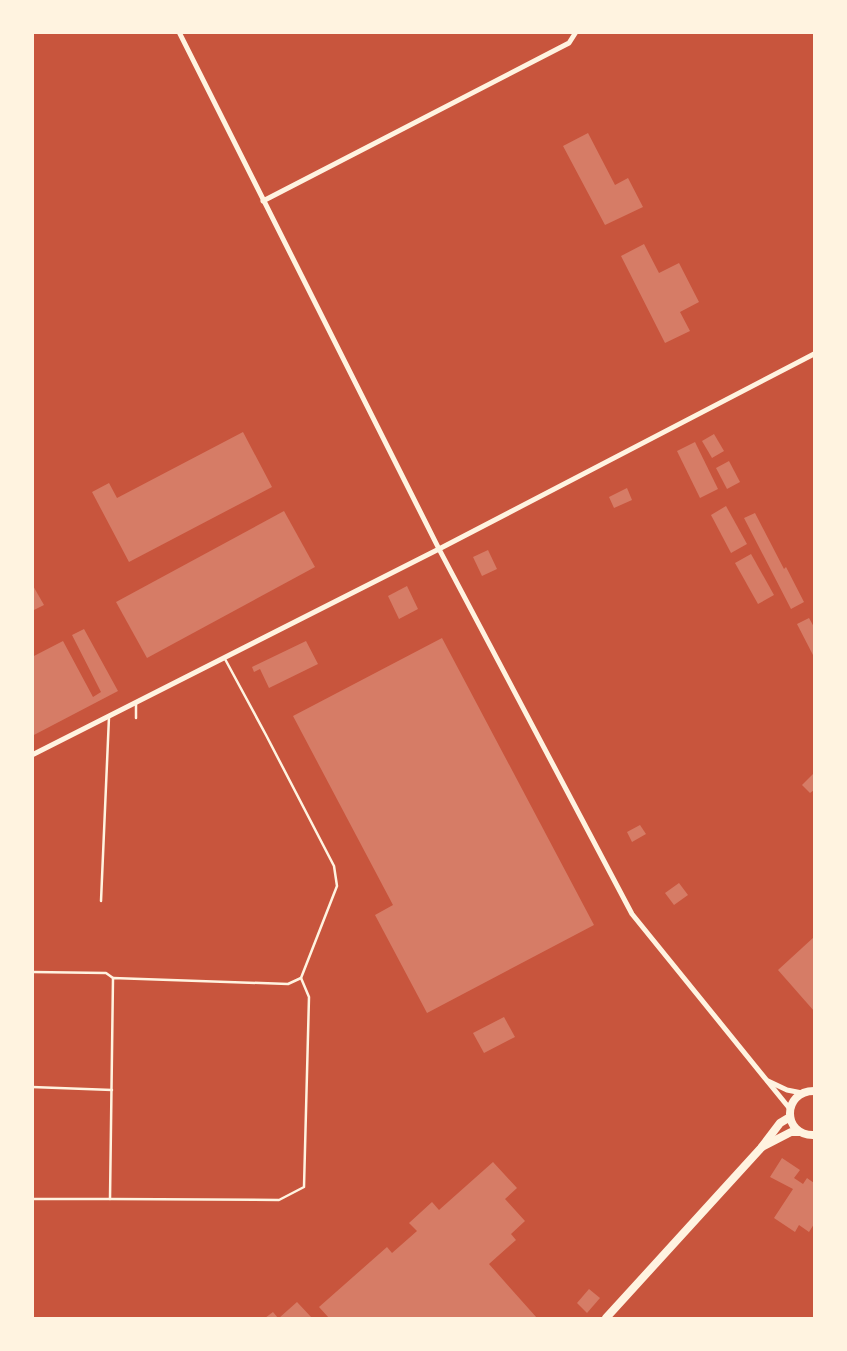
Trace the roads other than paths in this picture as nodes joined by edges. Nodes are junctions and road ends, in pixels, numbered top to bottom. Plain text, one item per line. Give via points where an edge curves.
1 (179, 32) edge
2 (576, 32) edge
3 (263, 201) junction
4 (814, 354) edge
5 (438, 549) junction
6 (224, 658) junction
7 (136, 702) junction
8 (109, 716) junction
9 (136, 718) dead end
10 (32, 755) edge
11 (101, 901) dead end
12 (32, 972) edge
13 (113, 978) junction
14 (301, 978) junction
15 (766, 1080) junction
16 (32, 1087) edge
17 (112, 1090) junction
18 (810, 1091) edge
19 (790, 1113) junction
20 (799, 1132) junction
21 (814, 1135) edge
22 (761, 1148) junction
23 (32, 1199) edge
24 (110, 1199) junction
25 (606, 1318) edge

1 - 3 street
2 - 3 street via 568,43
3 - 5 street
4 - 5 street
5 - 6 street
5 - 15 street via 632,914
6 - 7 street
6 - 14 lane via 334,866 336,886
7 - 8 street
7 - 9 lane
8 - 10 street
8 - 11 lane
12 - 13 lane via 106,973
13 - 14 lane via 288,984
13 - 17 lane
14 - 24 lane via 309,997 304,1187 279,1200
15 - 18 street via 787,1090
15 - 19 street
16 - 17 lane
17 - 24 lane
18 - 19 main road via 796,1097
19 - 20 main road
19 - 22 main road
20 - 21 main road
20 - 22 main road via 792,1132
22 - 25 main road
23 - 24 lane

